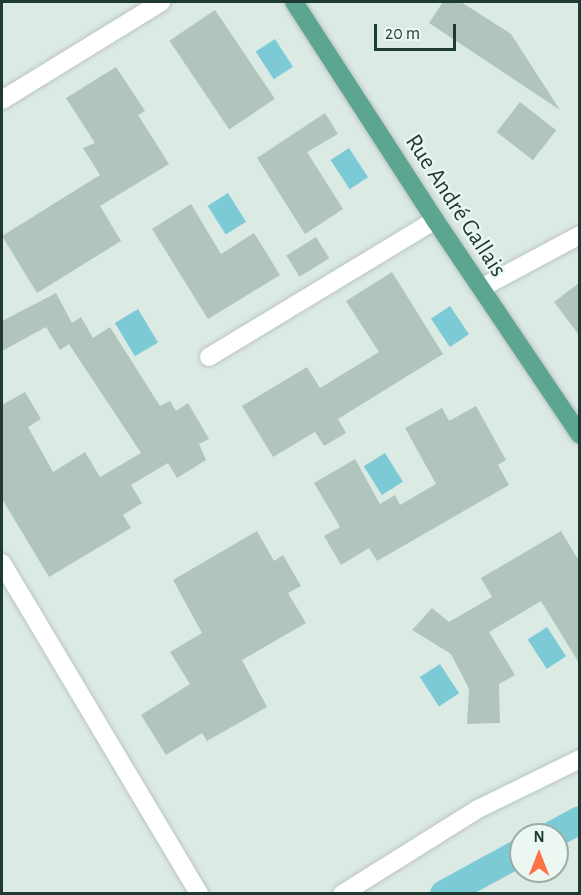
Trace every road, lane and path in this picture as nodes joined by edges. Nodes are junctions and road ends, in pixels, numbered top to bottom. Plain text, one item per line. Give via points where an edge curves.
1 (161, 2) edge
2 (294, 2) edge
3 (2, 100) edge
4 (435, 220) junction
5 (579, 235) edge
6 (481, 288) junction
7 (209, 357) dead end
8 (579, 435) edge
9 (2, 562) edge
10 (579, 759) edge
11 (199, 894) edge
12 (342, 894) edge

1 - 3 street
2 - 4 main road, Rue André Gallais
4 - 6 main road, Rue André Gallais
4 - 7 street
5 - 6 street
6 - 8 main road, Rue André Gallais
9 - 11 street
10 - 12 street via 478,809

